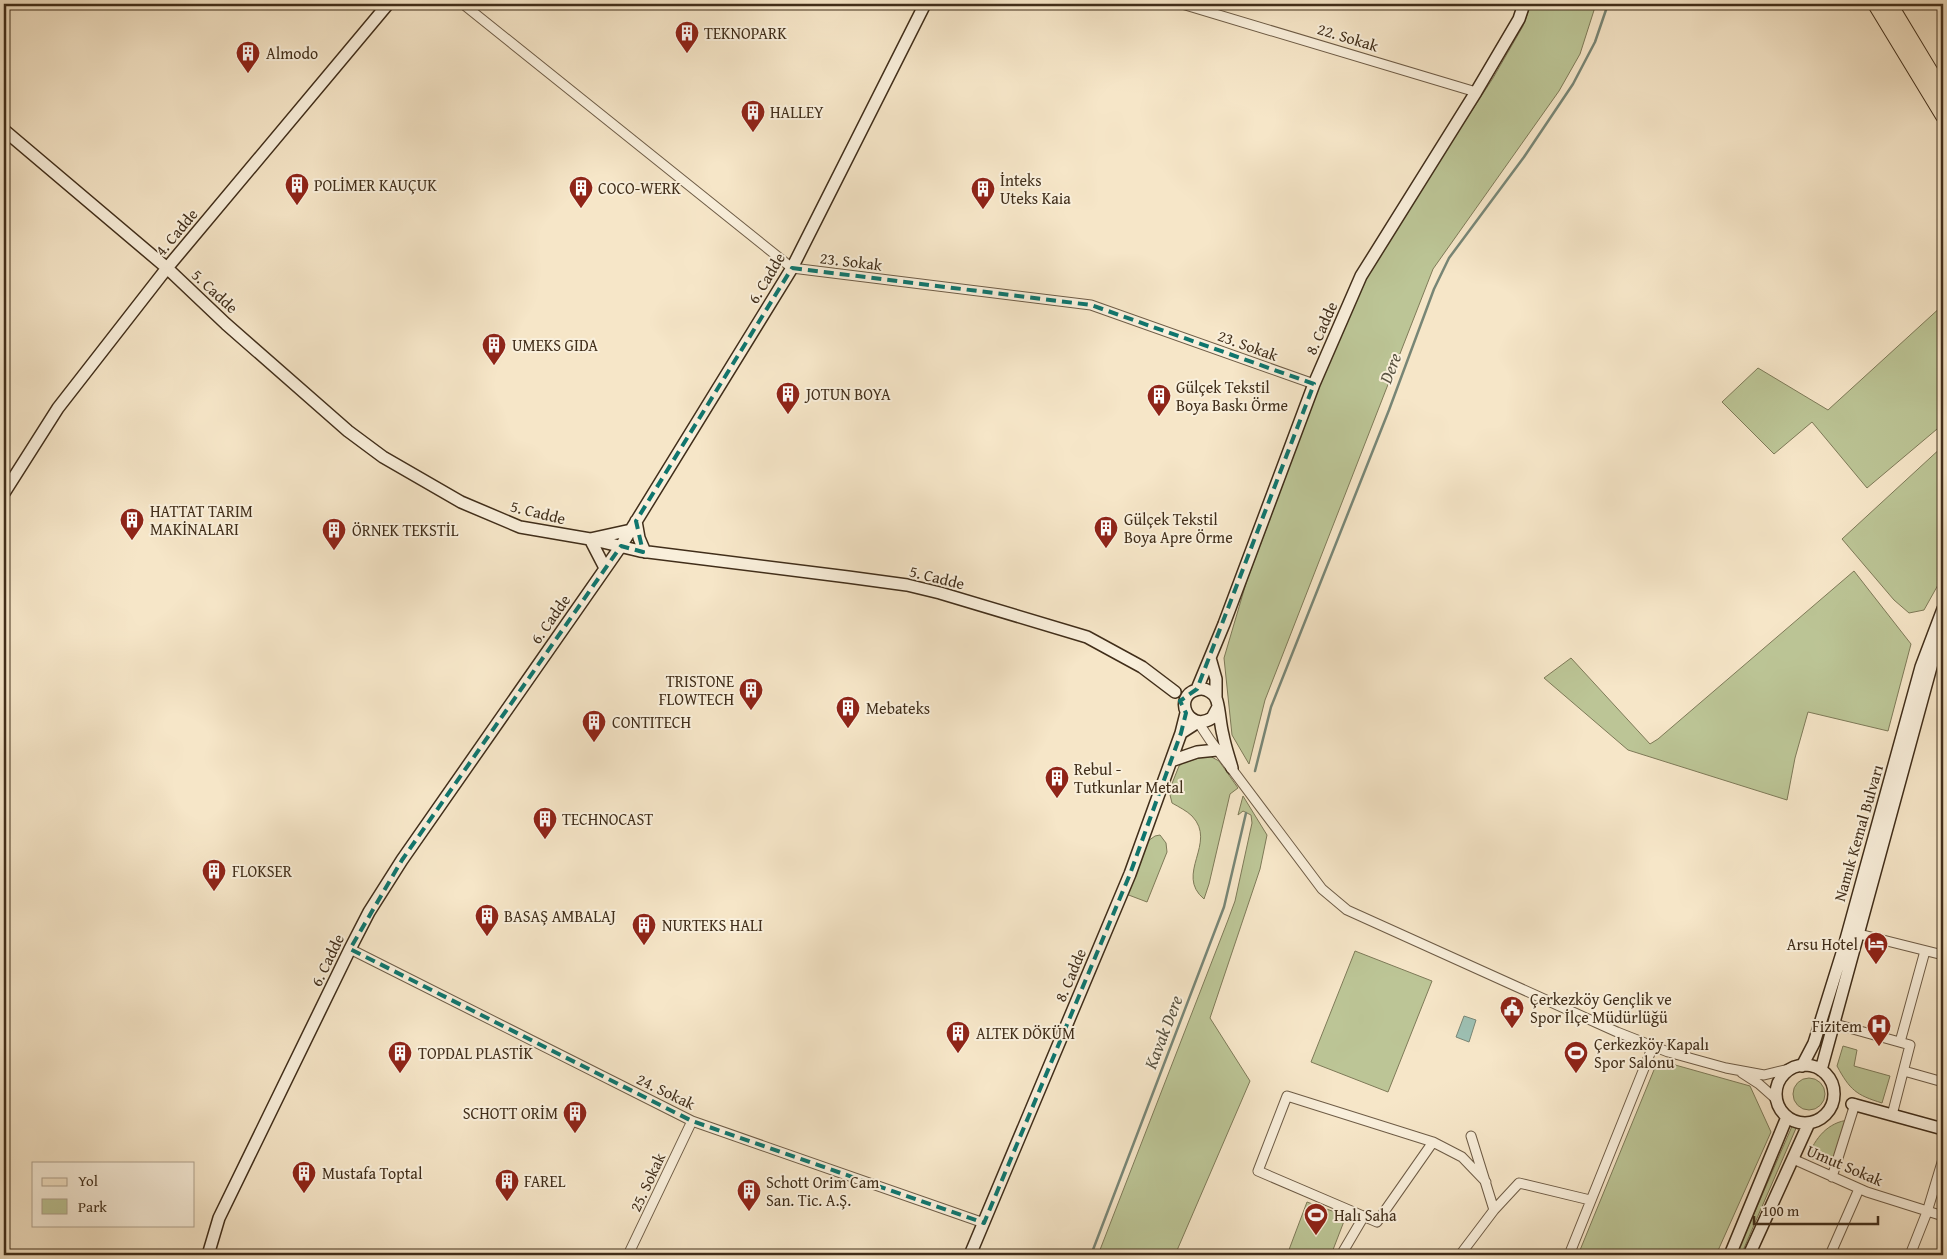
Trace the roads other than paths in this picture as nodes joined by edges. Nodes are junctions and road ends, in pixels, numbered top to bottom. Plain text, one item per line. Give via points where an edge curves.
1 (388, 4) edge
2 (463, 4) edge
3 (925, 4) edge
4 (1182, 4) edge
5 (1524, 4) edge
6 (1875, 4) edge
7 (1890, 4) edge
8 (1476, 92) junction
9 (1943, 92) edge
10 (1943, 116) edge
11 (4, 130) edge
12 (167, 268) junction
13 (792, 268) junction
14 (1314, 384) junction
15 (4, 493) edge
16 (633, 525) junction
17 (590, 539) junction
18 (621, 546) junction
19 (646, 552) junction
20 (605, 568) junction
21 (1943, 608) edge
22 (1939, 629) edge
23 (1943, 640) edge
24 (1210, 658) junction
25 (1175, 692) junction
26 (1193, 692) junction
27 (1217, 702) junction
28 (1186, 711) junction
29 (1198, 722) junction
30 (1181, 733) junction
31 (1217, 750) junction
32 (1171, 760) junction
33 (1232, 768) junction
34 (1859, 934) junction
35 (350, 948) junction
36 (1926, 951) junction
37 (1943, 955) edge
38 (1834, 1024) junction
39 (1900, 1042) junction
40 (1653, 1046) junction
41 (1798, 1067) junction
42 (1822, 1070) junction
43 (1738, 1071) junction
44 (1904, 1071) junction
45 (1943, 1082) edge
46 (1832, 1084) junction
47 (1777, 1100) junction
48 (1853, 1104) junction
49 (1892, 1115) junction
50 (1787, 1116) junction
51 (1825, 1116) junction
52 (692, 1121) junction
53 (1809, 1123) junction
54 (1943, 1130) edge
55 (1471, 1136) dead end
56 (1433, 1142) junction
57 (1793, 1159) junction
58 (1943, 1159) edge
59 (1832, 1177) junction
60 (1486, 1182) junction
61 (1859, 1189) junction
62 (1590, 1200) junction
63 (1494, 1210) junction
64 (1927, 1212) junction
65 (1364, 1216) junction
66 (1943, 1216) edge
67 (984, 1223) junction
68 (208, 1255) edge
69 (628, 1255) edge
70 (970, 1255) edge
71 (1341, 1255) edge
72 (1460, 1255) edge
73 (1569, 1255) edge
74 (1730, 1255) edge
75 (1749, 1255) edge
76 (1830, 1255) edge
77 (1910, 1255) edge

1 - 12 street, 4. Cadde
2 - 13 street
3 - 13 street, 6. Cadde
4 - 8 street, 22. Sokak
5 - 8 street, 8. Cadde via 1519,19
6 - 10 main road
7 - 9 main road
8 - 14 street, 8. Cadde via 1361,276
11 - 12 street, 5. Cadde
12 - 15 street, 4. Cadde via 58,408
12 - 17 street, 5. Cadde via 318,407 383,457 454,498 501,520 520,527
13 - 14 street, 23. Sokak via 1091,305
13 - 16 street, 6. Cadde
14 - 24 street, 8. Cadde
16 - 17 street
16 - 18 street, 6. Cadde
16 - 19 street
17 - 18 street, 5. Cadde
17 - 20 street
18 - 19 street, 5. Cadde
18 - 20 street, 6. Cadde
19 - 25 street, 5. Cadde via 848,576 940,593 1087,637 1142,667
20 - 35 street, 6. Cadde via 402,860
21 - 22 street, Namık Kemal Bulvarı
22 - 41 street, Namık Kemal Bulvarı via 1921,668 1814,1044
23 - 34 street, Namık Kemal Bulvarı via 1934,656
24 - 26 street, 8. Cadde
24 - 27 street via 1216,679
25 - 26 street
25 - 28 street
26 - 27 street via 1210,691
26 - 28 street via 1186,698
27 - 29 street via 1212,718
27 - 33 street
28 - 29 street
28 - 30 street, 8. Cadde
29 - 30 street
29 - 31 street
30 - 32 street, 8. Cadde
31 - 32 street
31 - 33 street
32 - 67 street, 8. Cadde via 1130,874
33 - 40 street via 1322,889 1346,910
34 - 36 street
34 - 38 street, Namık Kemal Bulvarı
35 - 52 street, 24. Sokak
35 - 68 street, 6. Cadde via 219,1218
36 - 37 street
36 - 39 street
38 - 39 street
38 - 42 street, Namık Kemal Bulvarı
39 - 44 street via 1910,1045
40 - 43 street
40 - 62 street
41 - 42 street via 1812,1066
41 - 43 street via 1764,1075
41 - 47 street via 1779,1081
42 - 46 street
43 - 47 street
44 - 45 street
44 - 49 street
46 - 48 street
46 - 51 street via 1834,1101
47 - 50 street
48 - 49 street
48 - 51 street
48 - 59 street
49 - 54 street
50 - 53 street via 1800,1123
50 - 74 street
51 - 53 street
52 - 67 street, 24. Sokak
52 - 69 street, 25. Sokak
53 - 57 street
55 - 60 street
56 - 60 street via 1462,1156
56 - 65 street via 1377,1222
56 - 65 street via 1287,1096 1258,1172
57 - 59 street, Umut Sokak
57 - 75 street
58 - 64 street
59 - 61 street, Umut Sokak
60 - 63 street
61 - 64 street, Umut Sokak
61 - 76 street
62 - 63 street via 1519,1183
62 - 73 street
63 - 72 street
64 - 66 street, Umut Sokak
64 - 77 street
65 - 71 street
67 - 70 street, 8. Cadde

